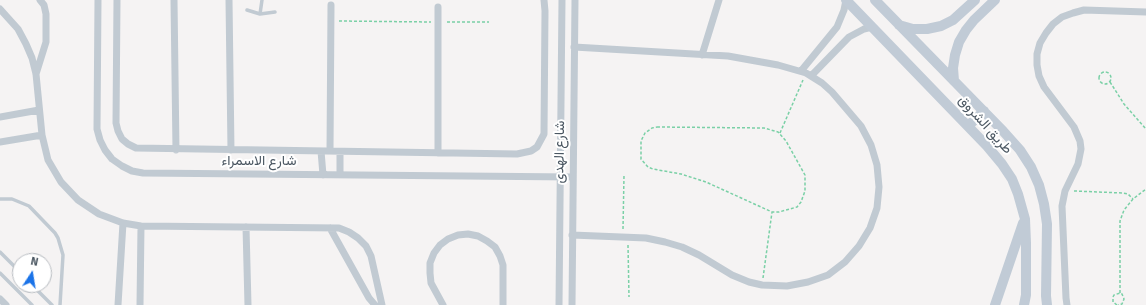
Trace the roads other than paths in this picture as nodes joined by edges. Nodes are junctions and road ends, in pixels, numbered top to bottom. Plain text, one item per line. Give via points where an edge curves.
1 (40, 0) edge
2 (98, 0) edge
3 (117, 0) edge
4 (174, 0) edge
5 (229, 0) edge
6 (262, 0) edge
7 (544, 0) edge
8 (562, 0) edge
9 (575, 0) edge
10 (719, 0) edge
11 (846, 0) edge
12 (875, 0) edge
13 (976, 0) edge
14 (995, 0) edge
15 (331, 5) dead end
16 (438, 7) dead end
17 (0, 9) edge
18 (247, 10) dead end
19 (964, 11) junction
20 (275, 12) dead end
21 (1146, 12) edge
22 (260, 14) junction
23 (974, 20) junction
24 (899, 25) junction
25 (872, 26) junction
26 (574, 47) junction
27 (702, 55) junction
28 (806, 73) junction
29 (36, 74) junction
30 (954, 81) junction
31 (40, 110) junction
32 (984, 111) junction
33 (0, 117) edge
34 (968, 126) junction
35 (42, 135) junction
36 (0, 142) edge
37 (176, 150) junction
38 (232, 150) junction
39 (321, 151) junction
40 (330, 151) junction
41 (340, 152) junction
42 (438, 153) junction
43 (323, 175) junction
44 (340, 175) junction
45 (561, 176) junction
46 (573, 176) junction
47 (0, 199) edge
48 (1025, 219) junction
49 (123, 223) junction
50 (141, 226) junction
51 (246, 227) junction
52 (330, 228) junction
53 (572, 235) junction
54 (0, 252) edge
55 (12, 264) edge
56 (0, 273) edge
57 (40, 293) edge
58 (0, 299) edge
59 (6, 305) edge
60 (32, 305) edge
61 (52, 305) edge
62 (60, 305) edge
63 (118, 305) edge
64 (140, 305) edge
65 (248, 305) edge
66 (375, 305) edge
67 (382, 305) edge
68 (444, 305) edge
69 (503, 305) edge
70 (559, 305) edge
71 (572, 305) edge
72 (995, 305) edge
73 (1024, 305) edge
74 (1047, 305) edge
75 (1067, 305) edge

1 - 29 street via 46,14 46,42
2 - 43 street, شارع الاسمراء via 97,129 100,140 112,159 132,171 143,173
3 - 37 street via 118,131 122,139 136,148
4 - 37 street
5 - 38 street
6 - 22 lane
7 - 42 street via 544,134 541,141 531,151 524,153
8 - 45 street, شارع الهدى
9 - 26 street, شارع الهدى
10 - 27 street
11 - 25 street, طريق الشروق
11 - 28 street via 837,27
12 - 24 street, طريق الشروق
13 - 19 street
14 - 23 street
15 - 40 street
16 - 42 street
17 - 29 street via 18,29 32,58
18 - 22 lane
19 - 23 street
19 - 24 street via 941,26 913,29
20 - 22 lane
21 - 75 street via 1073,12 1053,24 1040,43 1037,54 1039,76 1044,87 1074,127 1080,141 1078,164 1065,191 1062,206
23 - 30 street via 962,36 955,55
24 - 30 street, طريق الشروق
25 - 28 street via 849,37
25 - 34 street, طريق الشروق
26 - 27 street
26 - 46 street, شارع الهدى
27 - 28 street via 753,60
28 - 53 street via 832,92 861,126 871,145 877,165 877,208 870,228 845,262 828,275 787,286 762,285 732,275 699,254 665,242 646,238
29 - 31 street
30 - 32 street, طريق الشروق
31 - 33 street
31 - 35 street
32 - 34 street
32 - 74 street, طريق الشروق via 1020,150 1039,186 1047,224
34 - 48 street, طريق الشروق via 1012,179
35 - 36 street
35 - 49 street via 48,160 61,182 78,200 99,214
37 - 38 street
38 - 39 street
39 - 40 street
39 - 43 street
40 - 41 street
41 - 42 street
41 - 44 street
43 - 44 street, شارع الاسمراء
44 - 45 street, شارع الاسمراء
45 - 46 street, شارع الاسمراء
45 - 70 street, شارع الهدى
46 - 53 street, شارع الهدى
47 - 62 lane via 12,199 29,206 58,238 63,255
48 - 72 street
48 - 73 street, طريق الشروق
49 - 50 street
49 - 63 street
50 - 51 street
50 - 64 street
51 - 52 street
51 - 65 street
52 - 66 street
52 - 67 street via 349,232 366,246 371,256
53 - 71 street, شارع الهدى
54 - 55 lane
56 - 60 lane
57 - 61 lane
58 - 59 street
68 - 69 street via 431,283 430,263 440,245 458,235 468,234 487,240 500,256 503,266

